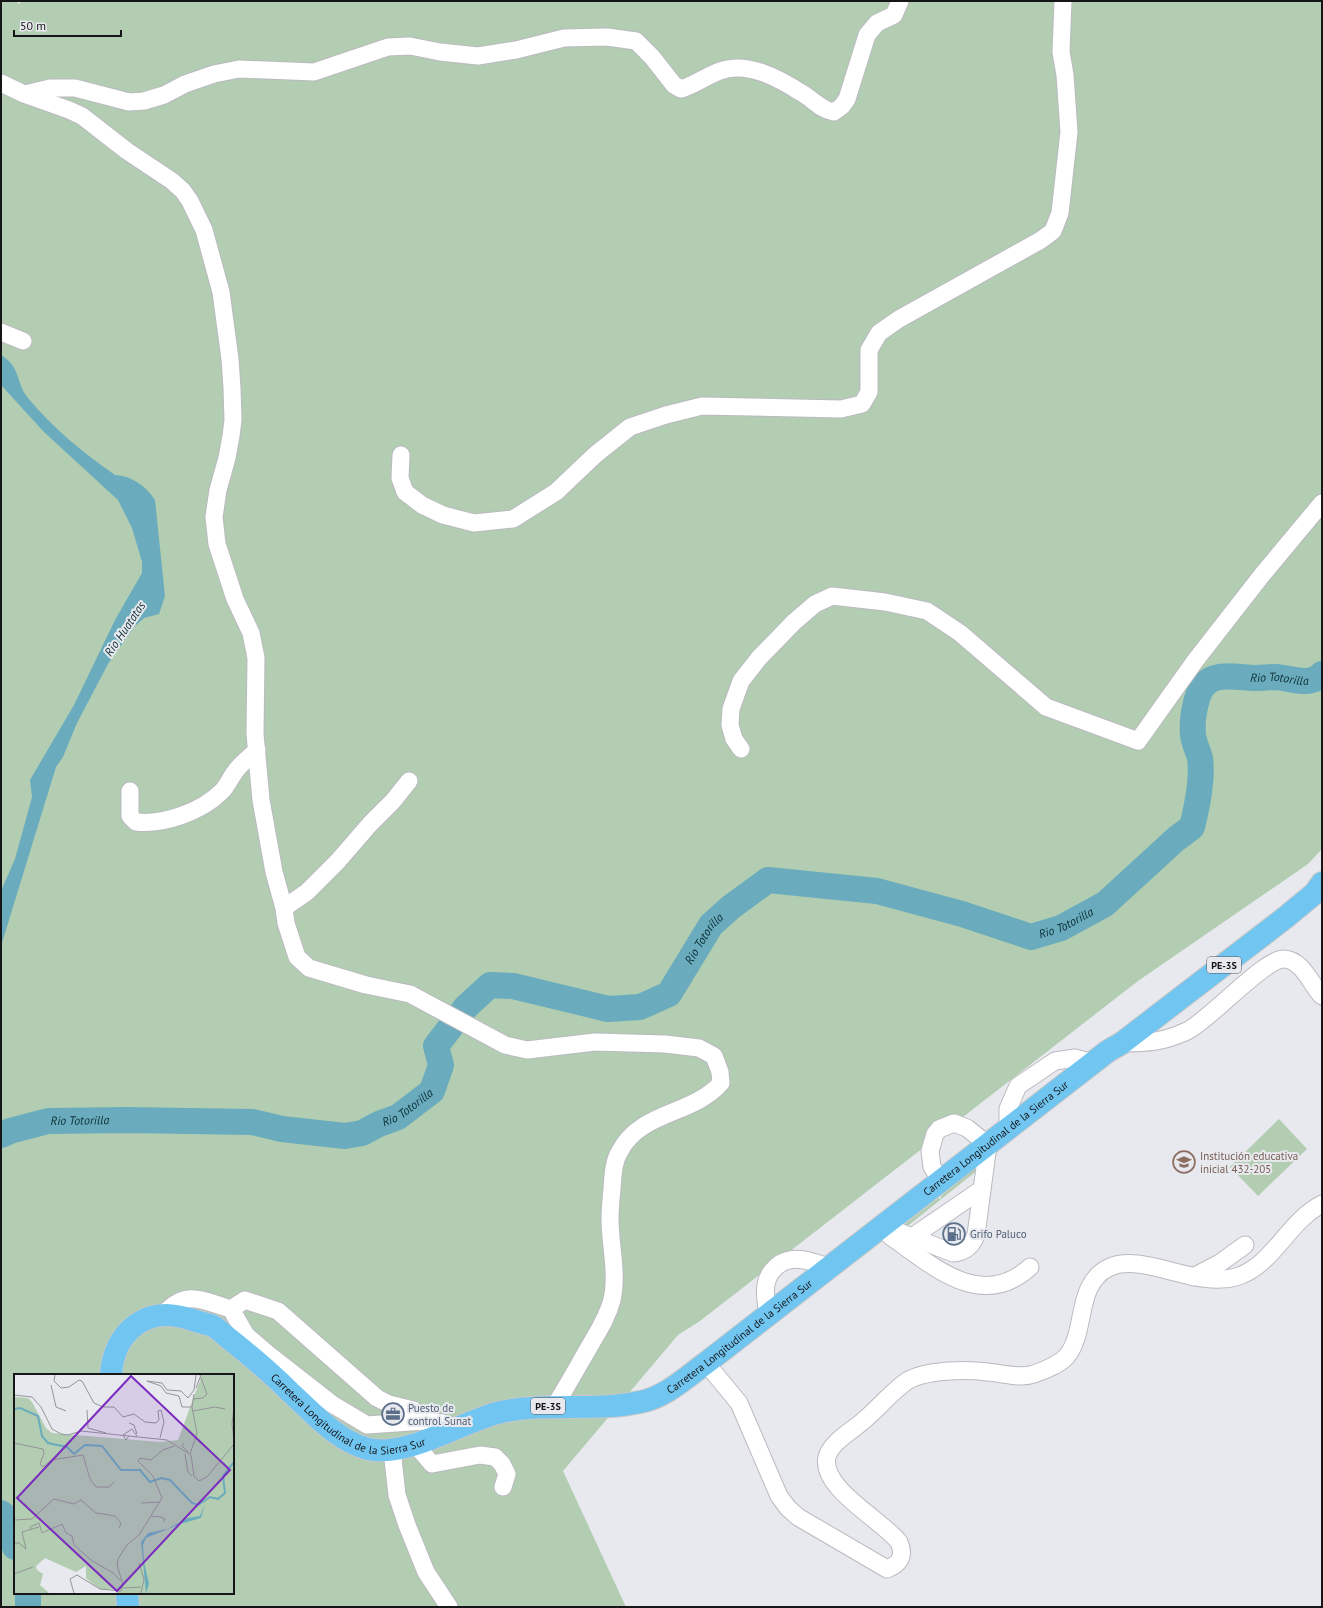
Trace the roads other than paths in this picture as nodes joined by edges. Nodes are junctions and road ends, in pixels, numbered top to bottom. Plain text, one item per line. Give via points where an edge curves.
1 (900, 1) edge
2 (1063, 1) edge
3 (1, 83) edge
4 (24, 94) junction
5 (1, 332) edge
6 (23, 341) dead end
7 (401, 455) dead end
8 (1322, 503) edge
9 (741, 749) dead end
10 (257, 750) junction
11 (409, 781) dead end
12 (130, 791) dead end
13 (1322, 883) edge
14 (284, 908) junction
15 (1322, 996) edge
16 (1122, 1042) junction
17 (988, 1145) junction
18 (941, 1181) junction
19 (982, 1189) junction
20 (1322, 1204) edge
21 (880, 1228) junction
22 (912, 1237) junction
23 (1245, 1245) dead end
24 (1030, 1267) dead end
25 (831, 1268) junction
26 (1193, 1278) junction
27 (231, 1309) junction
28 (163, 1315) junction
29 (768, 1316) junction
30 (706, 1364) junction
31 (111, 1374) edge
32 (554, 1407) junction
33 (424, 1421) junction
34 (448, 1431) junction
35 (415, 1444) junction
36 (392, 1450) junction
37 (503, 1487) dead end
38 (127, 1594) edge
39 (128, 1607) edge
40 (449, 1607) edge

1 - 4 street via 894,15 877,23 867,35 847,99 834,112 824,109 807,95 766,73 736,68 721,71 681,89 674,85 636,41 607,37 564,38 478,56 410,46 388,47 314,72 239,69 214,74 144,101 129,102 75,88 50,88
2 - 7 street via 1061,52 1068,132 1060,213 1053,231 879,333 869,350 869,392 862,404 841,409 702,406 666,415 630,427 595,455 556,492 513,519 474,523 443,515 422,505 405,492 400,478
3 - 4 street
4 - 10 street via 82,116 126,151 172,181 190,201 204,230 221,292 232,388 233,420 228,458 218,490 214,517 222,563 251,633 256,658
5 - 6 street
8 - 9 street via 1195,661 1138,741 1046,707 960,634 927,611 885,602 832,596 815,604 794,622 741,681 731,709 730,726 734,739
10 - 12 street via 236,770 222,792 202,806 179,816 148,824 136,822 130,816
10 - 14 street via 261,800 274,872
11 - 14 street via 338,861 307,892
13 - 16 highway, Carretera Longitudinal de la Sierra Sur / PE-3S via 1315,893 1286,917
14 - 32 street via 294,950 303,964 309,968 366,985 410,994 505,1045 528,1050 595,1042 684,1045 705,1050 714,1056 721,1083 712,1093 696,1103 647,1123 628,1138 619,1151 613,1170 610,1219 614,1285 612,1300 604,1323
15 - 16 street via 1316,991 1307,974 1284,959 1273,962 1250,979 1223,1005 1188,1030 1150,1043
16 - 17 highway, Carretera Longitudinal de la Sierra Sur / PE-3S
17 - 18 highway, Carretera Longitudinal de la Sierra Sur / PE-3S
17 - 18 street via 967,1128 954,1123 939,1130 935,1134 930,1151 932,1166
17 - 19 street
18 - 21 highway, Carretera Longitudinal de la Sierra Sur / PE-3S
19 - 22 street
19 - 22 street via 976,1235 969,1247 953,1253
20 - 26 street via 1298,1221 1258,1266 1236,1277 1218,1280
21 - 22 street
21 - 24 street via 932,1265 978,1287 1001,1285 1021,1275
21 - 25 highway, Carretera Longitudinal de la Sierra Sur / PE-3S
23 - 26 street
25 - 29 highway, Carretera Longitudinal de la Sierra Sur / PE-3S
25 - 29 street via 802,1259 788,1260 780,1264 771,1271 766,1284
26 - 30 street via 1142,1265 1122,1264 1108,1268 1092,1283 1084,1302 1078,1332 1067,1356 1056,1365 1032,1375 1020,1376 980,1371 919,1375 906,1382 843,1437 827,1457 827,1468 835,1485 899,1542 901,1559 895,1566 887,1569 805,1521 788,1508 779,1496 739,1403
27 - 28 street via 187,1298 172,1304
27 - 33 street via 245,1300 278,1311 377,1398 413,1410
27 - 33 street via 246,1334 268,1354 332,1404 368,1425
28 - 31 highway, Carretera Longitudinal de la Sierra Sur / PE-3S via 147,1317 127,1333 119,1343
28 - 36 highway, Carretera Longitudinal de la Sierra Sur / PE-3S via 179,1316 213,1326 242,1349 310,1412 350,1443 370,1449
29 - 30 highway, Carretera Longitudinal de la Sierra Sur / PE-3S
30 - 32 highway, Carretera Longitudinal de la Sierra Sur / PE-3S via 662,1393 642,1402 597,1407
32 - 34 highway, Carretera Longitudinal de la Sierra Sur / PE-3S via 538,1406 500,1412
33 - 34 street via 442,1423
34 - 35 highway, Carretera Longitudinal de la Sierra Sur / PE-3S
35 - 36 highway, Carretera Longitudinal de la Sierra Sur / PE-3S
35 - 37 street via 432,1464 480,1454 495,1457 507,1474
36 - 40 street via 397,1495 407,1525 426,1572
38 - 39 highway

